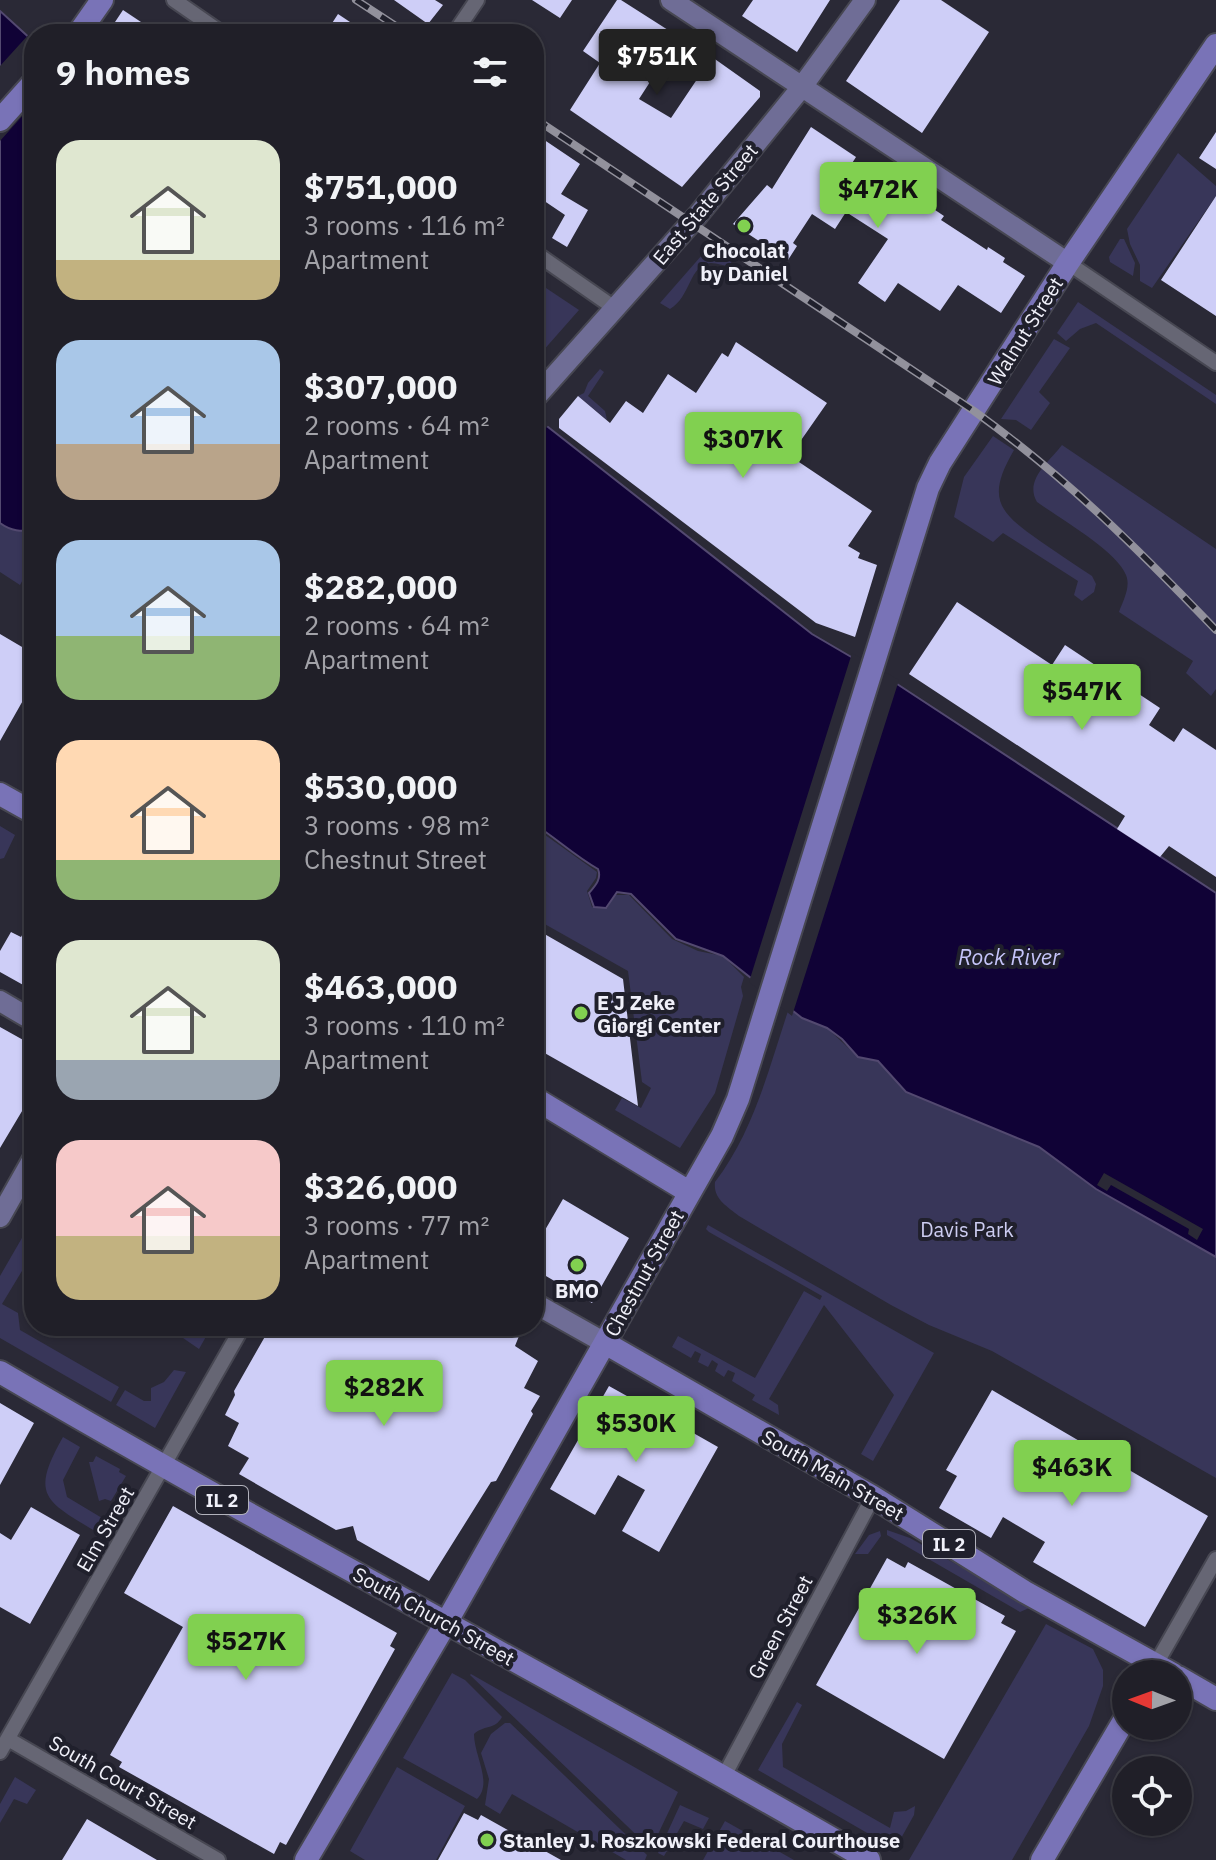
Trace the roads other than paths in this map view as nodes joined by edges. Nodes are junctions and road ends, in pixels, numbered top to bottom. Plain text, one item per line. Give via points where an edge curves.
1 (102, 0) edge
2 (174, 0) edge
3 (477, 0) edge
4 (671, 0) edge
5 (865, 0) edge
6 (85, 24) edge
7 (209, 24) edge
8 (461, 24) edge
9 (1216, 45) edge
10 (801, 88) junction
11 (24, 93) edge
12 (0, 120) edge
13 (544, 259) edge
14 (1068, 263) junction
15 (613, 307) junction
16 (1216, 363) edge
17 (544, 387) edge
18 (881, 641) joint
19 (0, 794) edge
20 (24, 807) edge
21 (0, 1001) edge
22 (24, 1015) edge
23 (544, 1104) edge
24 (24, 1175) edge
25 (689, 1192) junction
26 (0, 1217) edge
27 (544, 1309) edge
28 (237, 1336) edge
29 (605, 1343) junction
30 (0, 1372) edge
31 (163, 1468) junction
32 (873, 1497) junction
33 (1216, 1559) edge
34 (446, 1623) junction
35 (1141, 1660) edge
36 (1166, 1660) edge
37 (1192, 1685) edge
38 (1192, 1697) edge
39 (1216, 1699) edge
40 (1113, 1740) edge
41 (1115, 1740) edge
42 (1111, 1744) junction
43 (4, 1746) edge
44 (724, 1776) junction
45 (218, 1860) edge
46 (306, 1860) edge
47 (869, 1860) edge
48 (1042, 1860) edge

1 - 6 main road
2 - 7 street
3 - 8 street
4 - 10 street
5 - 10 street, East State Street
9 - 14 main road, Walnut Street
10 - 14 street
10 - 15 street, East State Street via 698,215
11 - 12 main road
13 - 15 street
14 - 16 street
14 - 18 main road, Walnut Street via 940,463
15 - 17 street, East State Street
18 - 25 main road, Chestnut Street via 738,1099
19 - 20 main road
21 - 22 street
23 - 25 main road
24 - 26 street
25 - 29 main road, Chestnut Street
27 - 29 street, South Main Street
28 - 31 street, Elm Street
29 - 32 main road, South Main Street / IL 2
29 - 34 main road, Chestnut Street
30 - 31 main road, South Church Street / IL 2
31 - 34 main road, South Church Street / IL 2
31 - 43 street, Elm Street
32 - 35 main road, South Main Street / IL 2
32 - 44 street, Green Street
33 - 36 street
34 - 44 main road, South Church Street / IL 2
34 - 46 main road, Chestnut Street
37 - 39 main road
38 - 39 main road
40 - 42 main road
41 - 42 main road
42 - 48 main road
43 - 45 street, South Court Street
44 - 47 main road, South Church Street / IL 2

